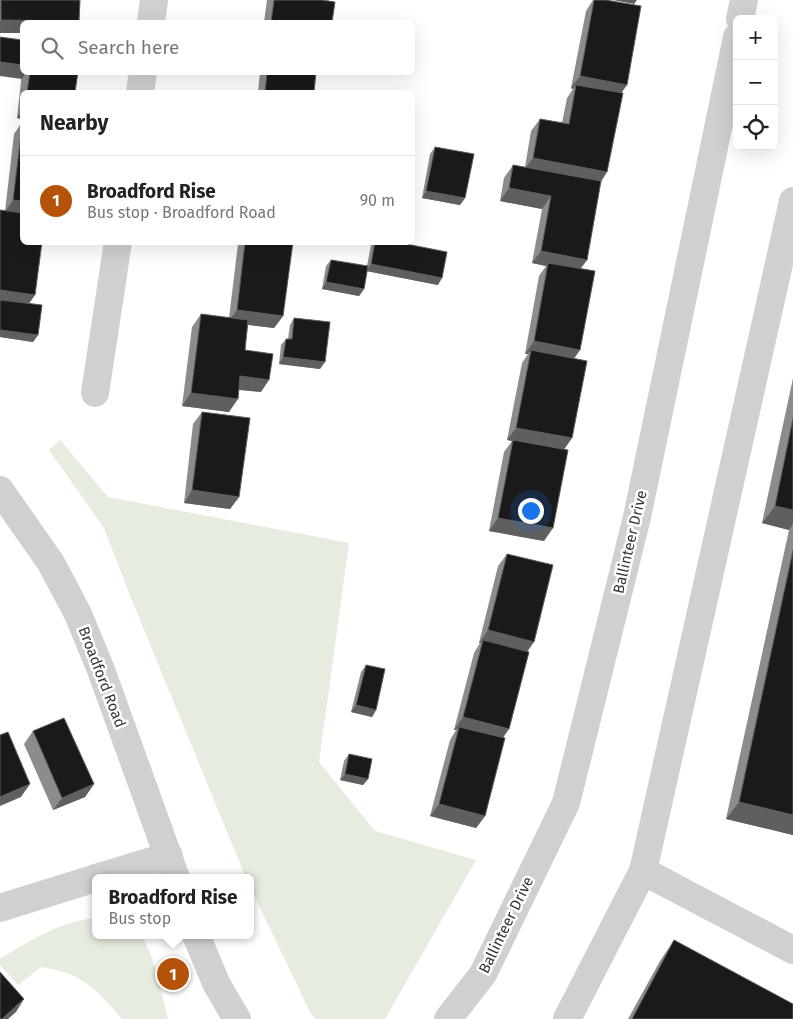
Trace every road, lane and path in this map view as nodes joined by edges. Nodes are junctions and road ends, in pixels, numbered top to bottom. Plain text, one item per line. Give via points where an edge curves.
1 (154, 0) edge
2 (744, 0) edge
3 (741, 15) edge
4 (150, 20) edge
5 (733, 55) edge
6 (143, 75) edge
7 (140, 90) edge
8 (793, 201) edge
9 (118, 245) edge
10 (95, 394) dead end
11 (0, 490) edge
12 (172, 867) edge
13 (643, 872) junction
14 (124, 874) edge
15 (92, 879) edge
16 (0, 908) edge
17 (198, 939) edge
18 (793, 950) edge
19 (237, 1019) edge
20 (448, 1019) edge
21 (567, 1019) edge

1 - 4 street
2 - 3 street
5 - 20 street, Ballinteer Drive via 637,517 566,803 484,974
6 - 7 street
8 - 13 street
9 - 10 street
11 - 12 street, Broadford Road via 51,563 78,614
12 - 14 street
13 - 18 street
13 - 21 street
15 - 16 street
17 - 19 street via 217,985

